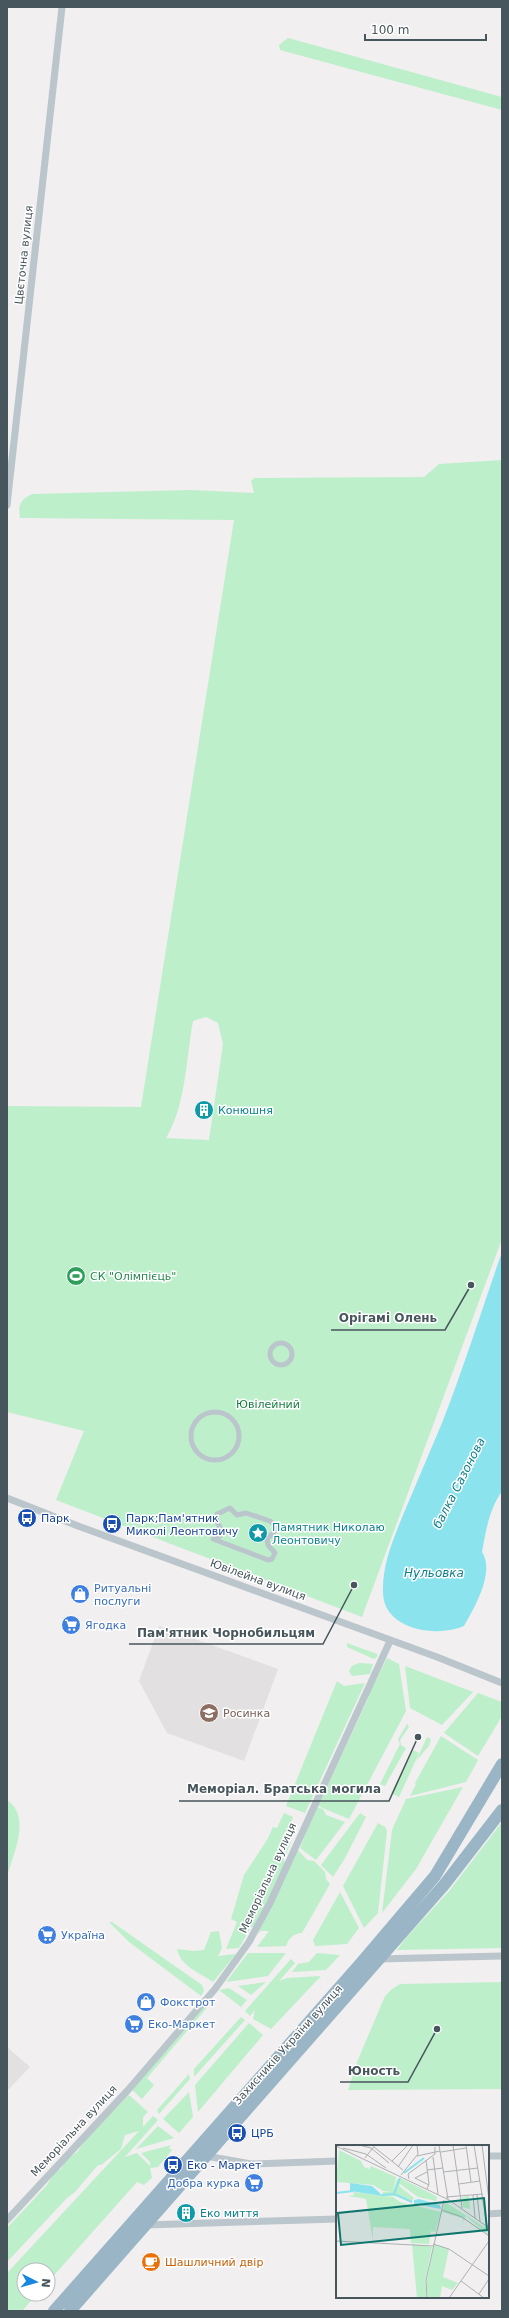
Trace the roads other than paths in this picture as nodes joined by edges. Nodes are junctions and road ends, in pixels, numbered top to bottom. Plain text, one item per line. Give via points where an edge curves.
1 (62, 7) edge
2 (7, 505) edge
3 (290, 1349) joint
4 (238, 1429) joint
5 (7, 1498) edge
6 (220, 1511) joint
7 (390, 1641) junction
8 (502, 1683) edge
9 (502, 1764) edge
10 (502, 1810) edge
11 (502, 1956) edge
12 (379, 1959) junction
13 (206, 2156) junction
14 (489, 2156) edge
15 (502, 2156) edge
16 (336, 2161) edge
17 (502, 2213) edge
18 (489, 2214) edge
19 (336, 2219) edge
20 (7, 2220) edge
21 (146, 2225) junction
22 (54, 2311) edge
23 (70, 2311) edge

1 - 2 street, Цвєточна вулиця
3 - 3 street via 283,1343 274,1345 270,1357 276,1364 285,1364 291,1358
4 - 4 street via 233,1420 224,1413 214,1412 204,1415 196,1422 192,1432 193,1442 198,1452 206,1458 217,1460 227,1457 235,1449 239,1439
5 - 7 street, Ювілейна вулиця
6 - 6 street via 216,1518 222,1528 221,1534 213,1539 268,1560 274,1558 274,1551 266,1541 267,1536 274,1530 273,1523 246,1513 237,1515 232,1508
7 - 8 street, Ювілейна вулиця
7 - 20 street, Меморіальна вулиця via 270,1903 249,1942 215,1989 131,2087
9 - 22 highway, Захисників України вулиця via 435,1876
10 - 12 highway, Захисників України вулиця via 444,1885
11 - 12 street
12 - 13 highway, Захисників України вулиця
13 - 16 street via 251,2164
13 - 21 highway, Захисників України вулиця
14 - 15 street
17 - 18 street
19 - 21 street
21 - 23 highway, Захисників України вулиця

